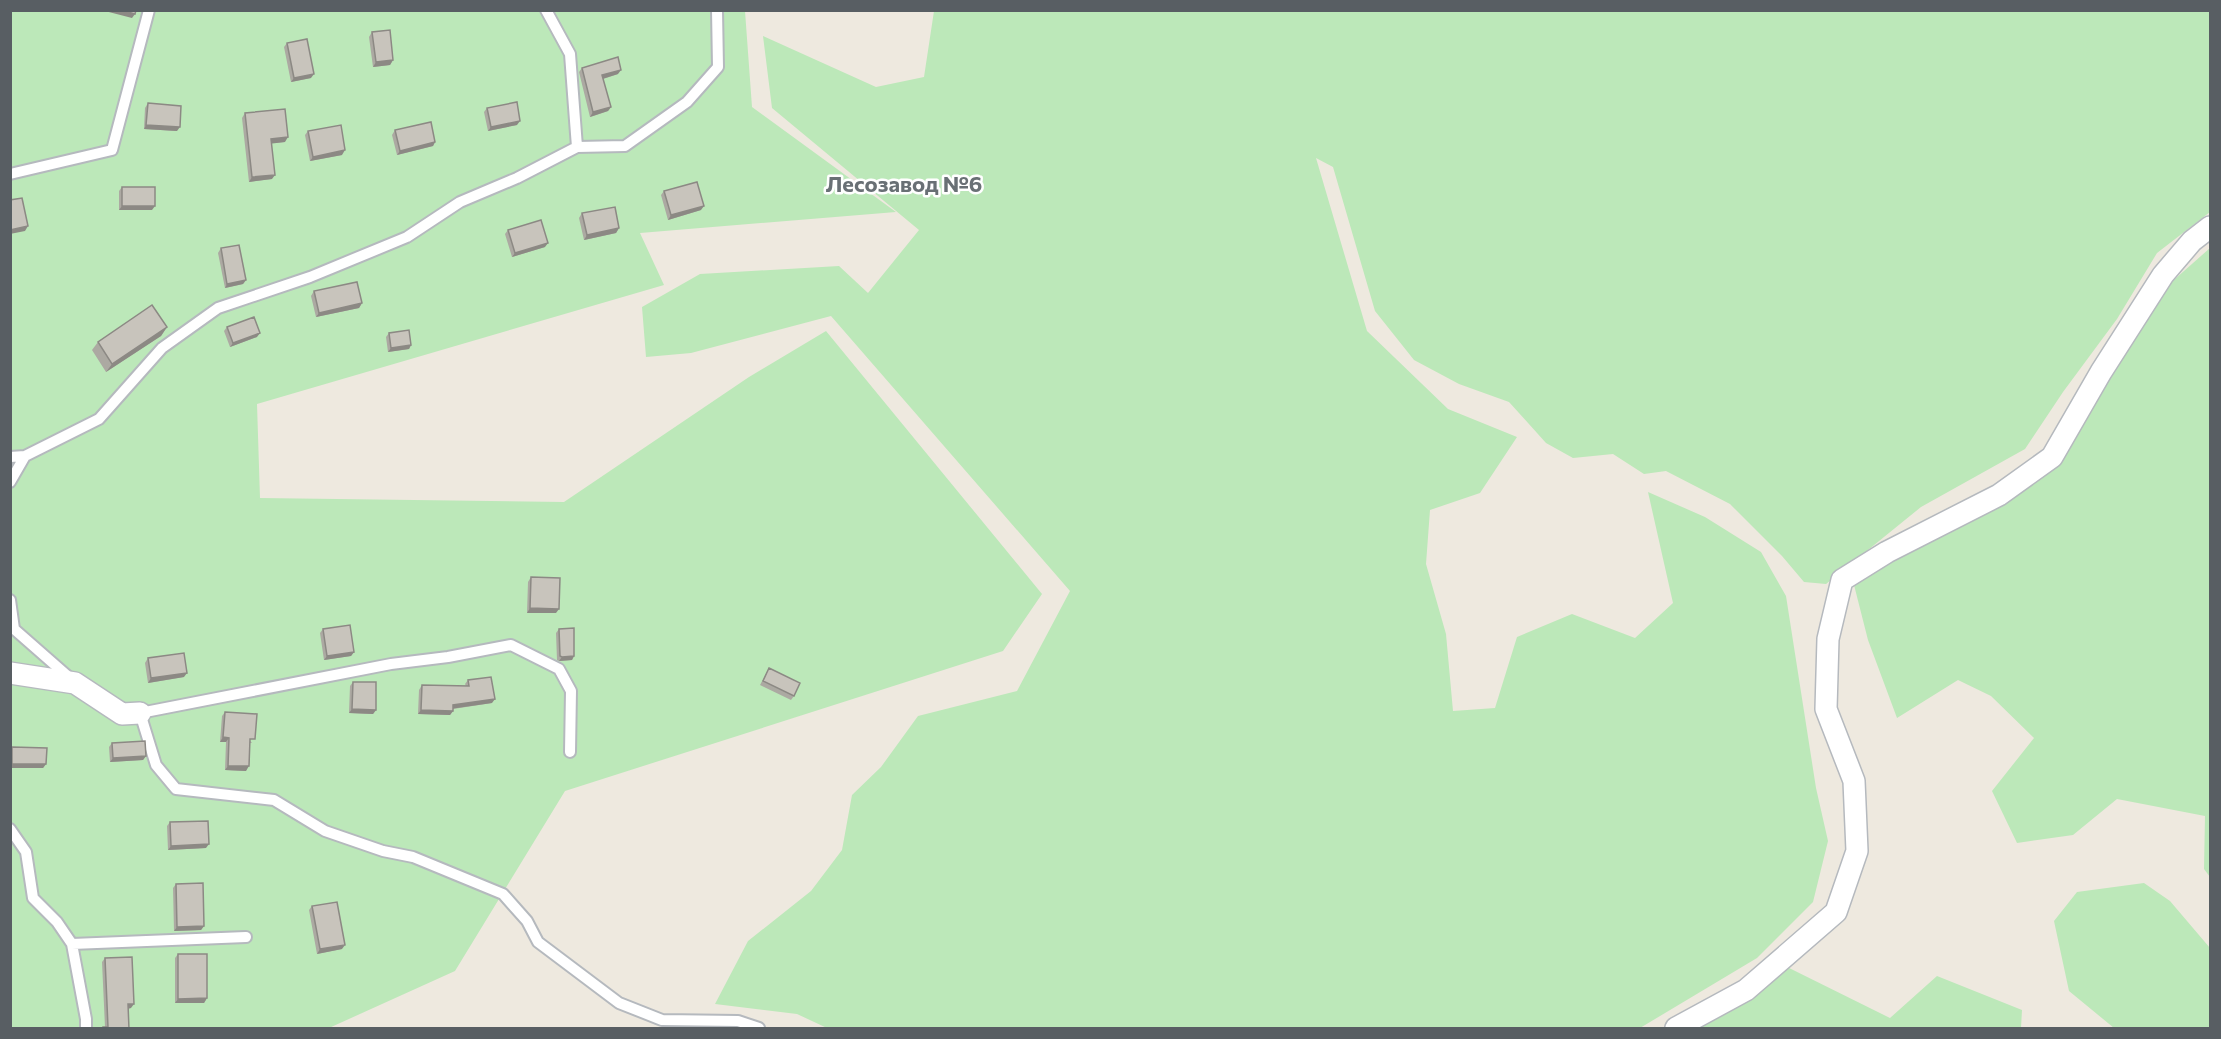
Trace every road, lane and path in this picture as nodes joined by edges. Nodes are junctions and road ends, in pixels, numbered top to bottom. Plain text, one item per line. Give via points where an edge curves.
1 (149, 10) edge
2 (546, 10) edge
3 (717, 10) edge
4 (577, 147) junction
5 (10, 174) edge
6 (2211, 227) edge
7 (25, 456) junction
8 (10, 457) edge
9 (10, 482) edge
10 (10, 600) edge
11 (10, 673) edge
12 (75, 683) junction
13 (140, 713) junction
14 (570, 752) dead end
15 (10, 829) edge
16 (246, 937) dead end
17 (72, 944) junction
18 (86, 1029) edge
19 (759, 1029) edge
20 (1676, 1029) edge

1 - 5 lane via 112,150
2 - 4 lane via 570,54
3 - 4 lane via 718,67 687,102 625,146
4 - 7 lane via 460,202 407,237 310,277 218,308 162,348 99,419
6 - 20 street via 2192,241 2163,275 2052,457 2000,495 1887,552 1842,580 1828,639 1826,709 1854,781 1857,851 1836,912 1746,990
7 - 8 lane
7 - 9 lane
10 - 12 lane via 14,629
11 - 12 street
12 - 13 street via 122,714
13 - 14 lane via 511,645 559,669 571,691
13 - 19 lane via 156,765 176,789 274,800 326,831 412,857 503,894 527,921 538,942 619,1003 662,1020 738,1021
15 - 17 lane via 26,852 33,898
16 - 17 lane
17 - 18 lane

